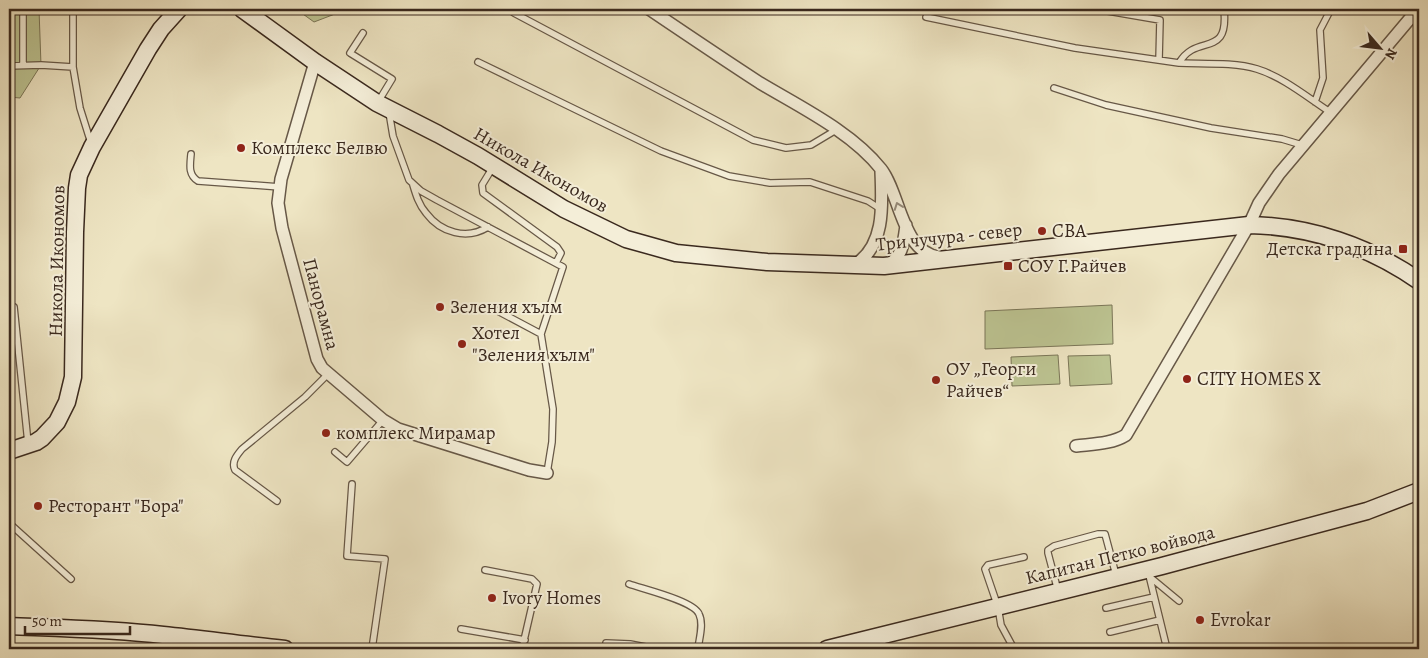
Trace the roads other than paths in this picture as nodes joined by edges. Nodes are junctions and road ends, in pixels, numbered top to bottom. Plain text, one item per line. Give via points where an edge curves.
1 (23, 9) edge
2 (74, 9) edge
3 (178, 9) edge
4 (242, 9) edge
5 (649, 9) edge
6 (1096, 9) edge
7 (1224, 9) edge
8 (1331, 9) edge
9 (1418, 9) edge
10 (514, 13) dead end
11 (926, 17) dead end
12 (362, 33) dead end
13 (1159, 60) junction
14 (315, 62) junction
15 (478, 62) dead end
16 (1179, 63) junction
17 (23, 65) junction
18 (9, 66) edge
19 (73, 66) junction
20 (1054, 88) dead end
21 (1315, 102) junction
22 (383, 106) junction
23 (1330, 112) junction
24 (836, 130) junction
25 (1302, 145) junction
26 (92, 147) junction
27 (191, 154) dead end
28 (494, 166) junction
29 (881, 169) junction
30 (412, 183) junction
31 (280, 187) junction
32 (882, 210) junction
33 (906, 225) junction
34 (1248, 225) junction
35 (488, 227) junction
36 (876, 242) junction
37 (953, 259) junction
38 (556, 263) junction
39 (856, 264) junction
40 (884, 266) junction
41 (1419, 281) edge
42 (14, 307) dead end
43 (494, 309) dead end
44 (541, 334) junction
45 (328, 374) junction
46 (383, 420) junction
47 (29, 445) junction
48 (1076, 446) dead end
49 (9, 451) edge
50 (335, 452) dead end
51 (547, 473) joint
52 (352, 484) dead end
53 (1419, 491) edge
54 (277, 501) dead end
55 (9, 523) edge
56 (1024, 557) dead end
57 (485, 570) dead end
58 (1149, 573) junction
59 (1117, 577) junction
60 (72, 579) dead end
61 (629, 584) dead end
62 (1058, 592) junction
63 (1154, 597) junction
64 (1179, 601) dead end
65 (998, 607) junction
66 (1106, 608) dead end
67 (1160, 620) junction
68 (9, 626) edge
69 (461, 629) dead end
70 (1110, 632) dead end
71 (524, 640) junction
72 (606, 643) dead end
73 (219, 646) edge
74 (1013, 647) edge
75 (285, 649) edge
76 (372, 649) edge
77 (522, 649) edge
78 (656, 649) edge
79 (698, 649) edge
80 (827, 649) edge
81 (998, 649) edge
82 (1167, 649) edge

1 - 17 lane
2 - 19 lane
3 - 26 street, Никола Икономов via 161,28
4 - 14 street, Никола Икономов
5 - 24 street
6 - 13 lane via 1160,20
7 - 16 lane via 1224,26 1218,41 1189,51
8 - 21 lane via 1320,30 1323,78
9 - 23 street
10 - 24 lane via 753,140 786,148 811,145
11 - 13 lane via 1076,48
12 - 22 lane via 350,53 392,79
13 - 16 lane
14 - 22 street, Никола Икономов
14 - 31 street, Панорамна
15 - 32 lane via 661,151 728,176 770,182 810,182 868,201
16 - 21 lane via 1257,69
17 - 18 lane
17 - 19 lane
19 - 26 lane via 80,108
20 - 25 lane via 1106,105
21 - 23 lane
22 - 28 street, Никола Икономов
22 - 30 lane
23 - 25 street
24 - 29 street
25 - 34 street via 1259,203
26 - 47 street, Никола Икономов via 76,188 75,344 71,389 57,422 42,438
27 - 31 lane via 191,176 201,182
28 - 38 lane via 482,185 482,191 558,247 561,253
28 - 39 street, Никола Икономов via 578,217 642,245 693,256
29 - 32 street, Три чучура - север
33 -> 29 street via 892,187
30 - 35 lane
30 - 35 lane via 422,208 442,228 466,234
31 - 45 street, Панорамна via 278,203 282,228 317,359
32 - 36 street, Три чучура - север
33 - 37 street via 926,253
33 - 40 street via 899,254
34 - 37 street, Три чучура - север
34 - 41 street, Три чучура - север via 1296,230 1364,250
34 - 48 street via 1126,435 1111,441
35 - 38 lane
36 - 39 street, Три чучура - север
36 - 40 street via 875,257
37 - 40 street, Три чучура - север
38 - 44 lane via 562,267
39 - 40 street, Три чучура - север
42 - 47 lane
43 - 44 lane
44 - 51 lane via 553,409
45 - 46 street, Панорамна
45 - 54 lane via 242,449 235,459 234,470
46 - 50 lane via 347,462
46 - 51 street, Панорамна via 398,429 439,443
47 - 49 street, Никола Икономов
52 - 76 lane via 346,556 385,559
53 - 58 street, Капитан Петко войвода via 1367,511
55 - 60 lane
56 - 65 lane via 986,566
57 - 71 lane via 535,581
58 - 59 street, Капитан Петко войвода
58 - 63 lane
58 - 64 lane
59 - 62 street, Капитан Петко войвода
59 - 62 lane via 1107,536 1098,534 1048,550
61 - 79 lane via 695,608 701,622
62 - 65 street, Капитан Петко войвода
63 - 66 lane
63 - 67 lane
65 - 74 lane via 1001,625
65 - 80 street, Капитан Петко войвода
67 - 70 lane
67 - 82 lane
68 - 73 street via 154,634
69 - 71 lane
71 - 77 lane
72 - 78 lane
73 - 75 street
74 - 81 lane

